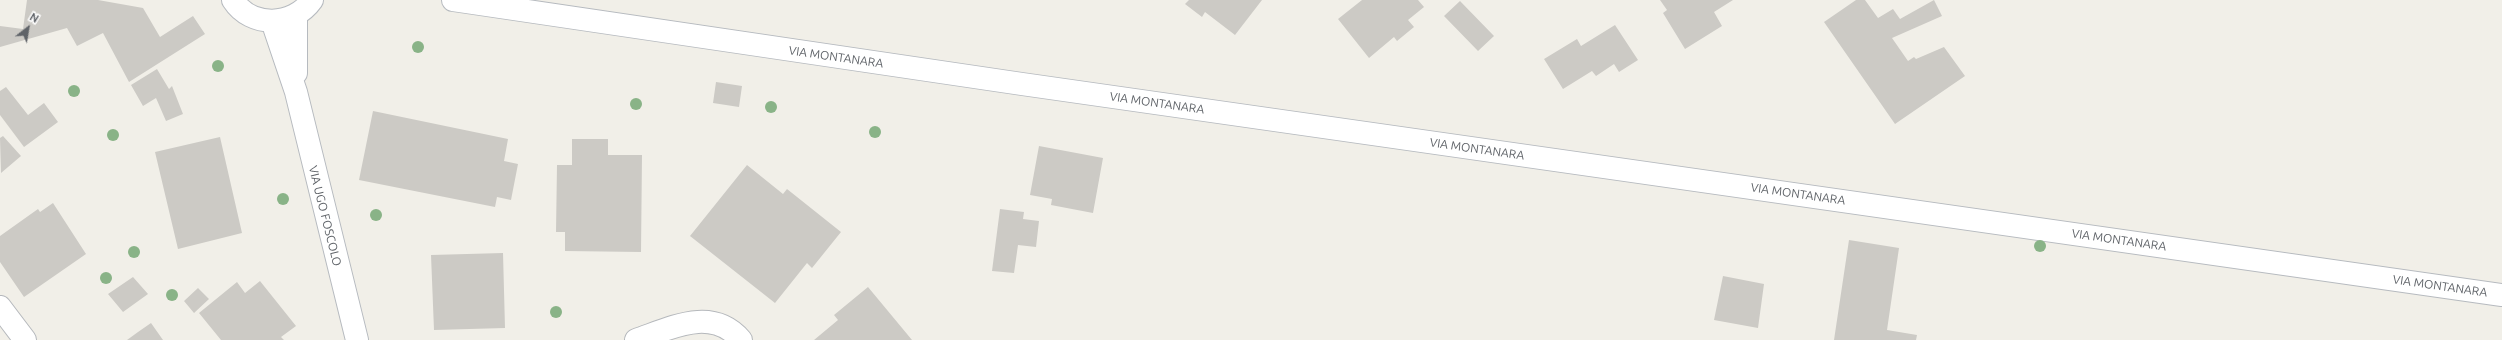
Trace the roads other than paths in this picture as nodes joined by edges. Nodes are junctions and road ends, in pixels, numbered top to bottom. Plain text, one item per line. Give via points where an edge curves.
1 (233, 0) edge
2 (312, 0) edge
3 (453, 0) edge
4 (296, 16) junction
5 (272, 21) junction
6 (296, 92) junction
7 (2502, 295) edge
8 (0, 308) edge
9 (25, 340) edge
10 (357, 340) edge
11 (636, 340) edge
12 (741, 340) edge

1 - 5 main road via 247,14
2 - 4 main road
3 - 7 main road, VIA MONTANARA via 1022,84
4 - 5 main road
4 - 6 main road, VIA UGO FOSCOLO
5 - 6 main road, VIA UGO FOSCOLO
6 - 10 main road, VIA UGO FOSCOLO
8 - 9 main road
11 - 12 main road via 696,320 719,322

